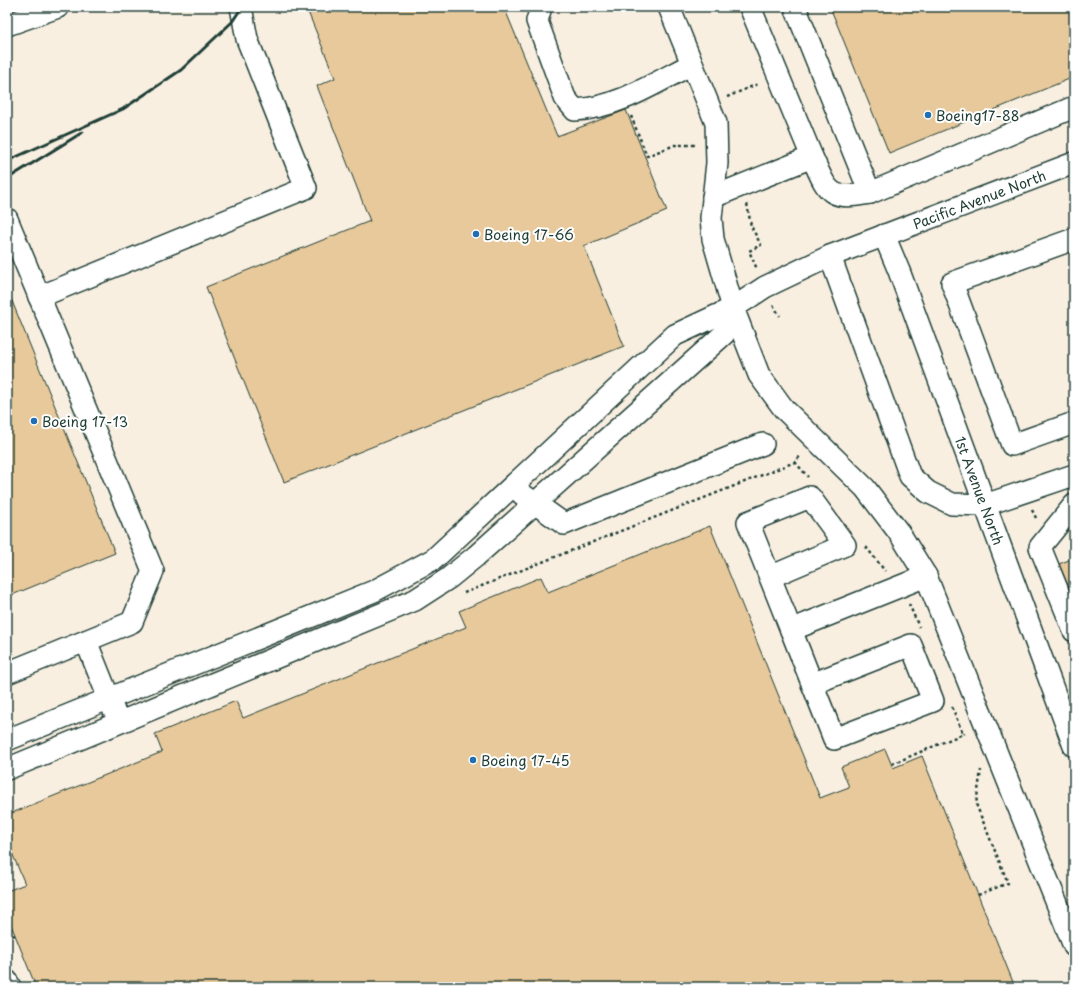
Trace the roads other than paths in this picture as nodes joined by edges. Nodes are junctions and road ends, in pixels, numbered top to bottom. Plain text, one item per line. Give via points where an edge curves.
1 (58, 7) edge
2 (241, 7) edge
3 (541, 7) edge
4 (750, 7) edge
5 (795, 7) edge
6 (672, 8) edge
7 (7, 25) edge
8 (692, 64) junction
9 (1074, 107) edge
10 (812, 158) junction
11 (1074, 163) edge
12 (870, 193) junction
13 (713, 197) junction
14 (7, 219) edge
15 (884, 235) junction
16 (1074, 239) edge
17 (830, 256) junction
18 (40, 297) junction
19 (733, 308) junction
20 (1074, 423) edge
21 (763, 444) dead end
22 (1074, 475) edge
23 (512, 487) junction
24 (534, 503) junction
25 (985, 505) junction
26 (1074, 505) edge
27 (926, 576) junction
28 (770, 577) junction
29 (791, 630) junction
30 (1074, 631) edge
31 (86, 641) junction
32 (7, 673) edge
33 (812, 684) junction
34 (109, 698) junction
35 (118, 723) junction
36 (7, 740) edge
37 (1074, 746) edge
38 (7, 769) edge
39 (1074, 946) edge
40 (7, 980) edge
41 (10, 987) edge

1 - 7 street
2 - 18 street via 247,39 306,188
3 - 8 street via 537,21 565,98 575,110 588,110 624,98
4 - 10 street
5 - 12 street
6 - 8 street
8 - 13 street via 716,123 717,163
9 - 12 street
10 - 12 street via 826,188 836,195 849,197
10 - 13 street
11 - 15 street, Pacific Avenue North
13 - 19 street via 713,239
14 - 18 street
15 - 17 street, Pacific Avenue North
15 - 25 street, 1st Avenue North
16 - 20 street via 952,283 1012,445
17 - 19 street, Pacific Avenue North via 765,287
17 - 25 street via 910,476 928,492 952,504
18 - 31 street via 153,571 132,622
19 - 23 street, Pacific Avenue North via 675,335
19 - 24 street via 724,334
19 - 27 street via 759,375 772,394 784,409 865,488 900,534
21 - 24 street via 564,524
22 - 25 street
23 - 24 street
23 - 34 street, Pacific Avenue North via 434,559 414,571 374,591
24 - 35 street via 449,578 415,600
25 - 37 street, 1st Avenue North
26 - 30 street via 1040,547
27 - 29 street
27 - 39 street
28 - 28 street via 748,522 810,498 845,546
28 - 29 street
29 - 33 street
31 - 32 street
31 - 34 street
33 - 33 street via 834,739 933,701 911,645
34 - 35 street
34 - 36 street, Pacific Avenue North
35 - 38 street
40 - 41 street

